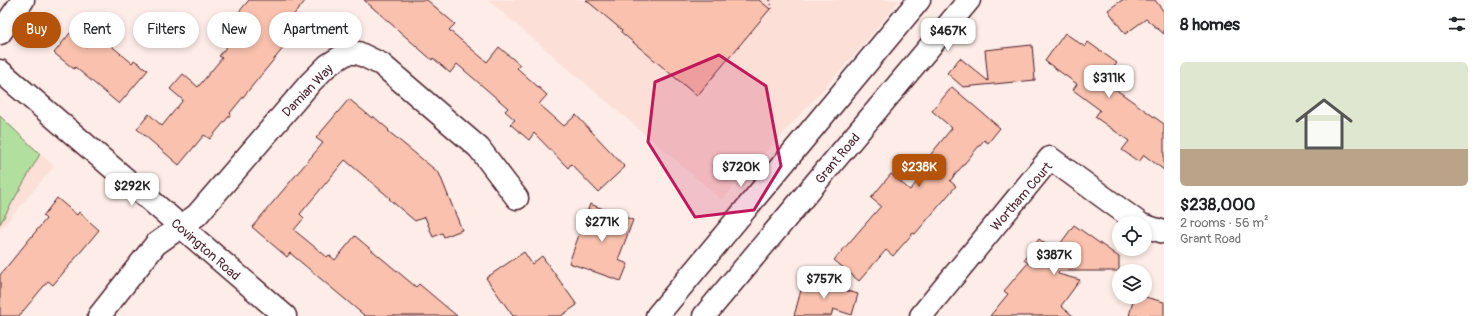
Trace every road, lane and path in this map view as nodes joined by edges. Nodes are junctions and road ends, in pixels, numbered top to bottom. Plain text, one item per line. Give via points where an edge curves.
1 (22, 0) edge
2 (770, 0) edge
3 (920, 0) edge
4 (969, 0) edge
5 (772, 12) dead end
6 (0, 34) edge
7 (0, 71) edge
8 (517, 198) dead end
9 (1129, 216) edge
10 (180, 226) junction
11 (1152, 228) edge
12 (1164, 232) edge
13 (99, 316) edge
14 (285, 316) edge
15 (657, 316) edge
16 (704, 316) edge
17 (921, 316) edge

1 - 6 street
2 - 5 path
3 - 15 street
4 - 16 street, Grant Road
7 - 10 street, Covington Road
8 - 10 street, Damian Way via 479,148 382,64 358,53 347,53 328,65 311,82 197,215
9 - 17 street, Wortham Court via 1050,158
10 - 13 street, Damian Way via 156,244
10 - 14 street, Covington Road
11 - 12 street

